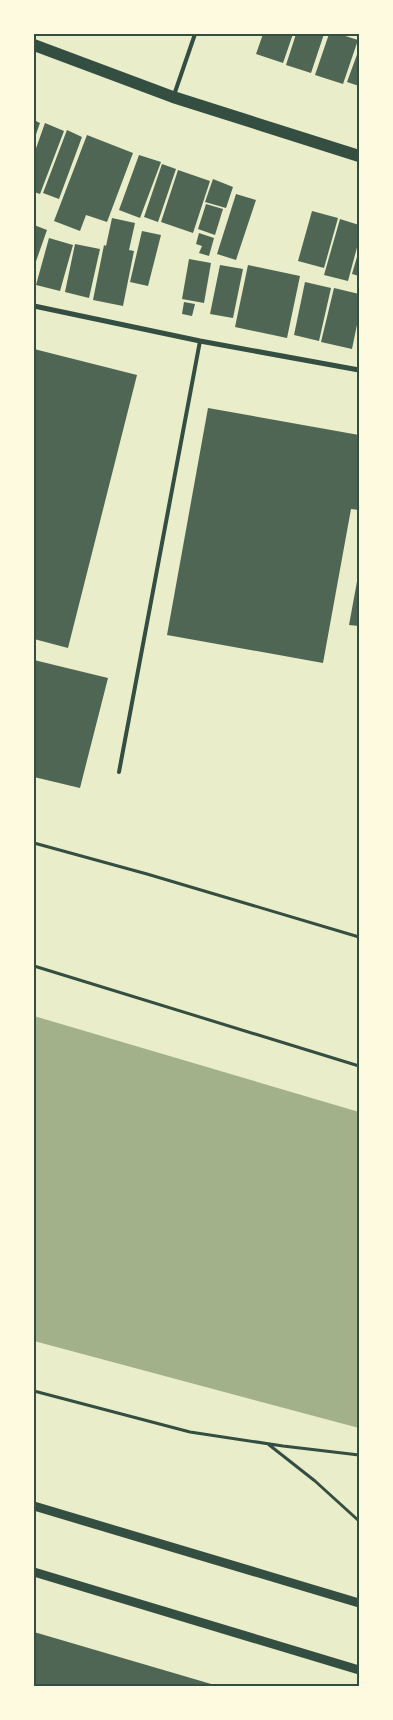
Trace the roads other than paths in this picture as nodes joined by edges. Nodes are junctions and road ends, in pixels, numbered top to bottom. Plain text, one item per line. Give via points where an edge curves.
1 (195, 34) edge
2 (34, 45) edge
3 (173, 97) junction
4 (359, 156) edge
5 (34, 306) edge
6 (200, 341) junction
7 (359, 370) edge
8 (119, 772) dead end
9 (34, 1506) edge
10 (34, 1572) edge
11 (359, 1603) edge
12 (359, 1670) edge

1 - 3 lane
2 - 3 main road
3 - 4 main road
5 - 6 street
6 - 7 street
6 - 8 lane
9 - 11 street
10 - 12 street

